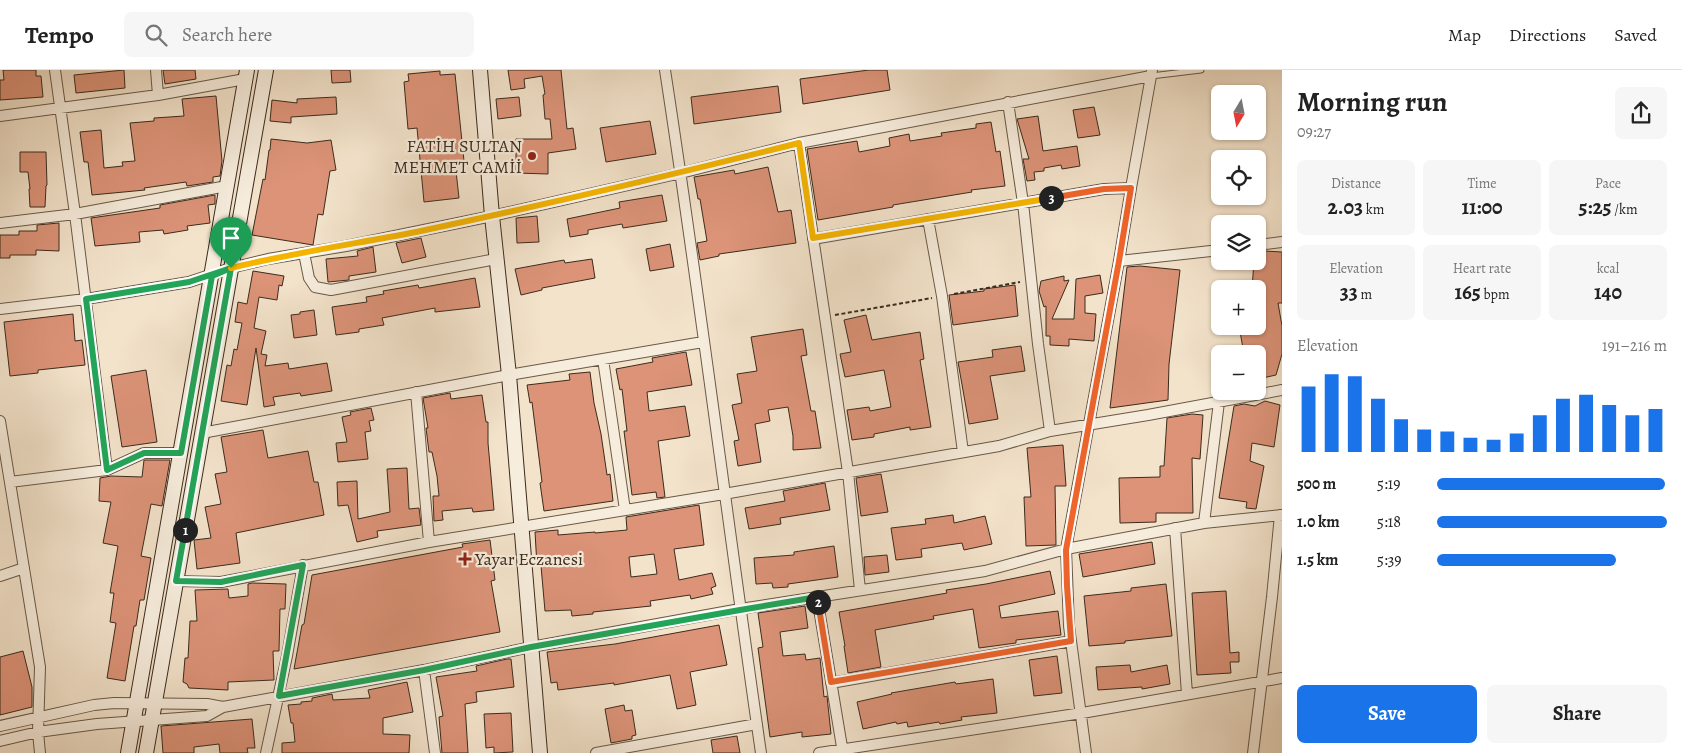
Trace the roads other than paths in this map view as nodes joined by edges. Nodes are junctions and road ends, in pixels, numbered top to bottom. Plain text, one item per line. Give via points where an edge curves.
1 (55, 70) edge
2 (156, 70) edge
3 (266, 70) edge
4 (480, 70) edge
5 (665, 70) edge
6 (1201, 70) edge
7 (1152, 73) edge
8 (246, 75) edge
9 (158, 95) junction
10 (1008, 102) junction
11 (61, 108) junction
12 (0, 116) edge
13 (799, 143) junction
14 (681, 173) junction
15 (227, 186) junction
16 (1131, 188) junction
17 (1023, 203) junction
18 (75, 214) junction
19 (492, 216) junction
20 (928, 219) junction
21 (0, 223) edge
22 (813, 238) junction
23 (1282, 242) edge
24 (1266, 244) edge
25 (1211, 251) edge
26 (304, 253) junction
27 (496, 259) junction
28 (1119, 261) junction
29 (231, 268) junction
30 (212, 276) junction
31 (86, 299) junction
32 (0, 309) edge
33 (703, 342) junction
34 (603, 359) junction
35 (509, 374) junction
36 (1282, 390) edge
37 (416, 392) junction
38 (1219, 402) junction
39 (0, 421) edge
40 (1090, 425) junction
41 (1050, 431) junction
42 (202, 433) junction
43 (963, 452) junction
44 (181, 453) junction
45 (107, 470) junction
46 (848, 472) junction
47 (10, 482) junction
48 (724, 494) junction
49 (625, 510) junction
50 (1281, 515) edge
51 (1204, 523) junction
52 (522, 527) junction
53 (1175, 528) junction
54 (430, 542) junction
55 (1066, 550) junction
56 (303, 565) junction
57 (24, 568) junction
58 (0, 576) edge
59 (176, 581) junction
60 (860, 590) junction
61 (817, 597) junction
62 (740, 610) junction
63 (1071, 641) junction
64 (531, 647) junction
65 (424, 670) junction
66 (1282, 678) edge
67 (1261, 681) junction
68 (831, 682) junction
69 (1186, 694) junction
70 (279, 696) junction
71 (136, 703) junction
72 (155, 703) junction
73 (224, 707) junction
74 (1082, 713) junction
75 (39, 716) junction
76 (152, 720) junction
77 (134, 721) junction
78 (757, 724) junction
79 (0, 726) edge
80 (38, 732) junction
81 (0, 741) edge
82 (843, 751) edge
83 (40, 753) edge
84 (128, 753) edge
85 (146, 753) edge
86 (266, 753) edge
87 (435, 753) edge
88 (540, 753) edge
89 (596, 753) edge
90 (761, 753) edge
91 (819, 753) edge
92 (1086, 753) edge
93 (1253, 753) edge

1 - 11 street
2 - 9 street
3 - 29 main road
4 - 19 main road
5 - 14 street
6 - 7 lane
7 - 10 street
7 - 16 street
8 - 9 street
8 - 15 main road
9 - 11 street
10 - 13 street
10 - 17 street
11 - 12 street
11 - 18 street
13 - 14 street
13 - 22 street
14 - 19 street
14 - 33 street
15 - 18 street
15 - 30 main road
16 - 17 street via 1104,189
16 - 28 street
17 - 20 street
17 - 41 street
18 - 21 street
18 - 31 street
19 - 26 street
19 - 27 main road
20 - 22 street
20 - 43 street
22 - 46 street
23 - 24 street
25 - 28 street
26 - 27 street via 308,278 315,287 331,290
26 - 29 street
27 - 35 main road
28 - 40 street
29 - 30 street
29 - 42 main road
30 - 31 street
30 - 44 main road
31 - 32 street
31 - 45 street
33 - 34 street
33 - 48 street
34 - 35 street
34 - 49 street
35 - 37 street
35 - 52 main road
36 - 38 street
37 - 42 street
37 - 54 street
38 - 40 street
38 - 51 street
39 - 47 street
40 - 41 street
40 - 55 street
41 - 43 street via 999,446
42 - 59 main road
43 - 46 street
44 - 45 street via 144,453
44 - 71 main road
45 - 47 street
46 - 48 street
46 - 60 street
47 - 57 street
48 - 49 street
48 - 62 street
49 - 52 street
50 - 51 street
50 - 67 street
51 - 53 street
52 - 54 street
52 - 64 main road
53 - 55 street
53 - 69 street
54 - 56 street
55 - 60 street via 985,571
55 - 63 street
56 - 59 street via 221,582
56 - 70 street
57 - 58 street
57 - 75 street via 40,667
59 - 72 main road
60 - 61 street
61 - 62 street
61 - 68 street
62 - 64 street
62 - 78 street
63 - 68 street
63 - 74 street
64 - 65 street
64 - 88 main road
65 - 70 street
65 - 87 street
66 - 67 street
67 - 69 street
67 - 93 street
68 - 82 street
69 - 74 street
70 - 73 street
70 - 86 street
71 - 72 street
71 - 75 street via 94,705
71 - 77 main road
72 - 73 street
72 - 76 main road
73 - 76 street via 207,716
74 - 82 street
74 - 92 street
75 - 79 street
75 - 80 street
76 - 77 street
76 - 85 main road
77 - 80 street
77 - 84 main road
78 - 89 street
78 - 90 street
80 - 81 street
80 - 83 street
82 - 91 street

